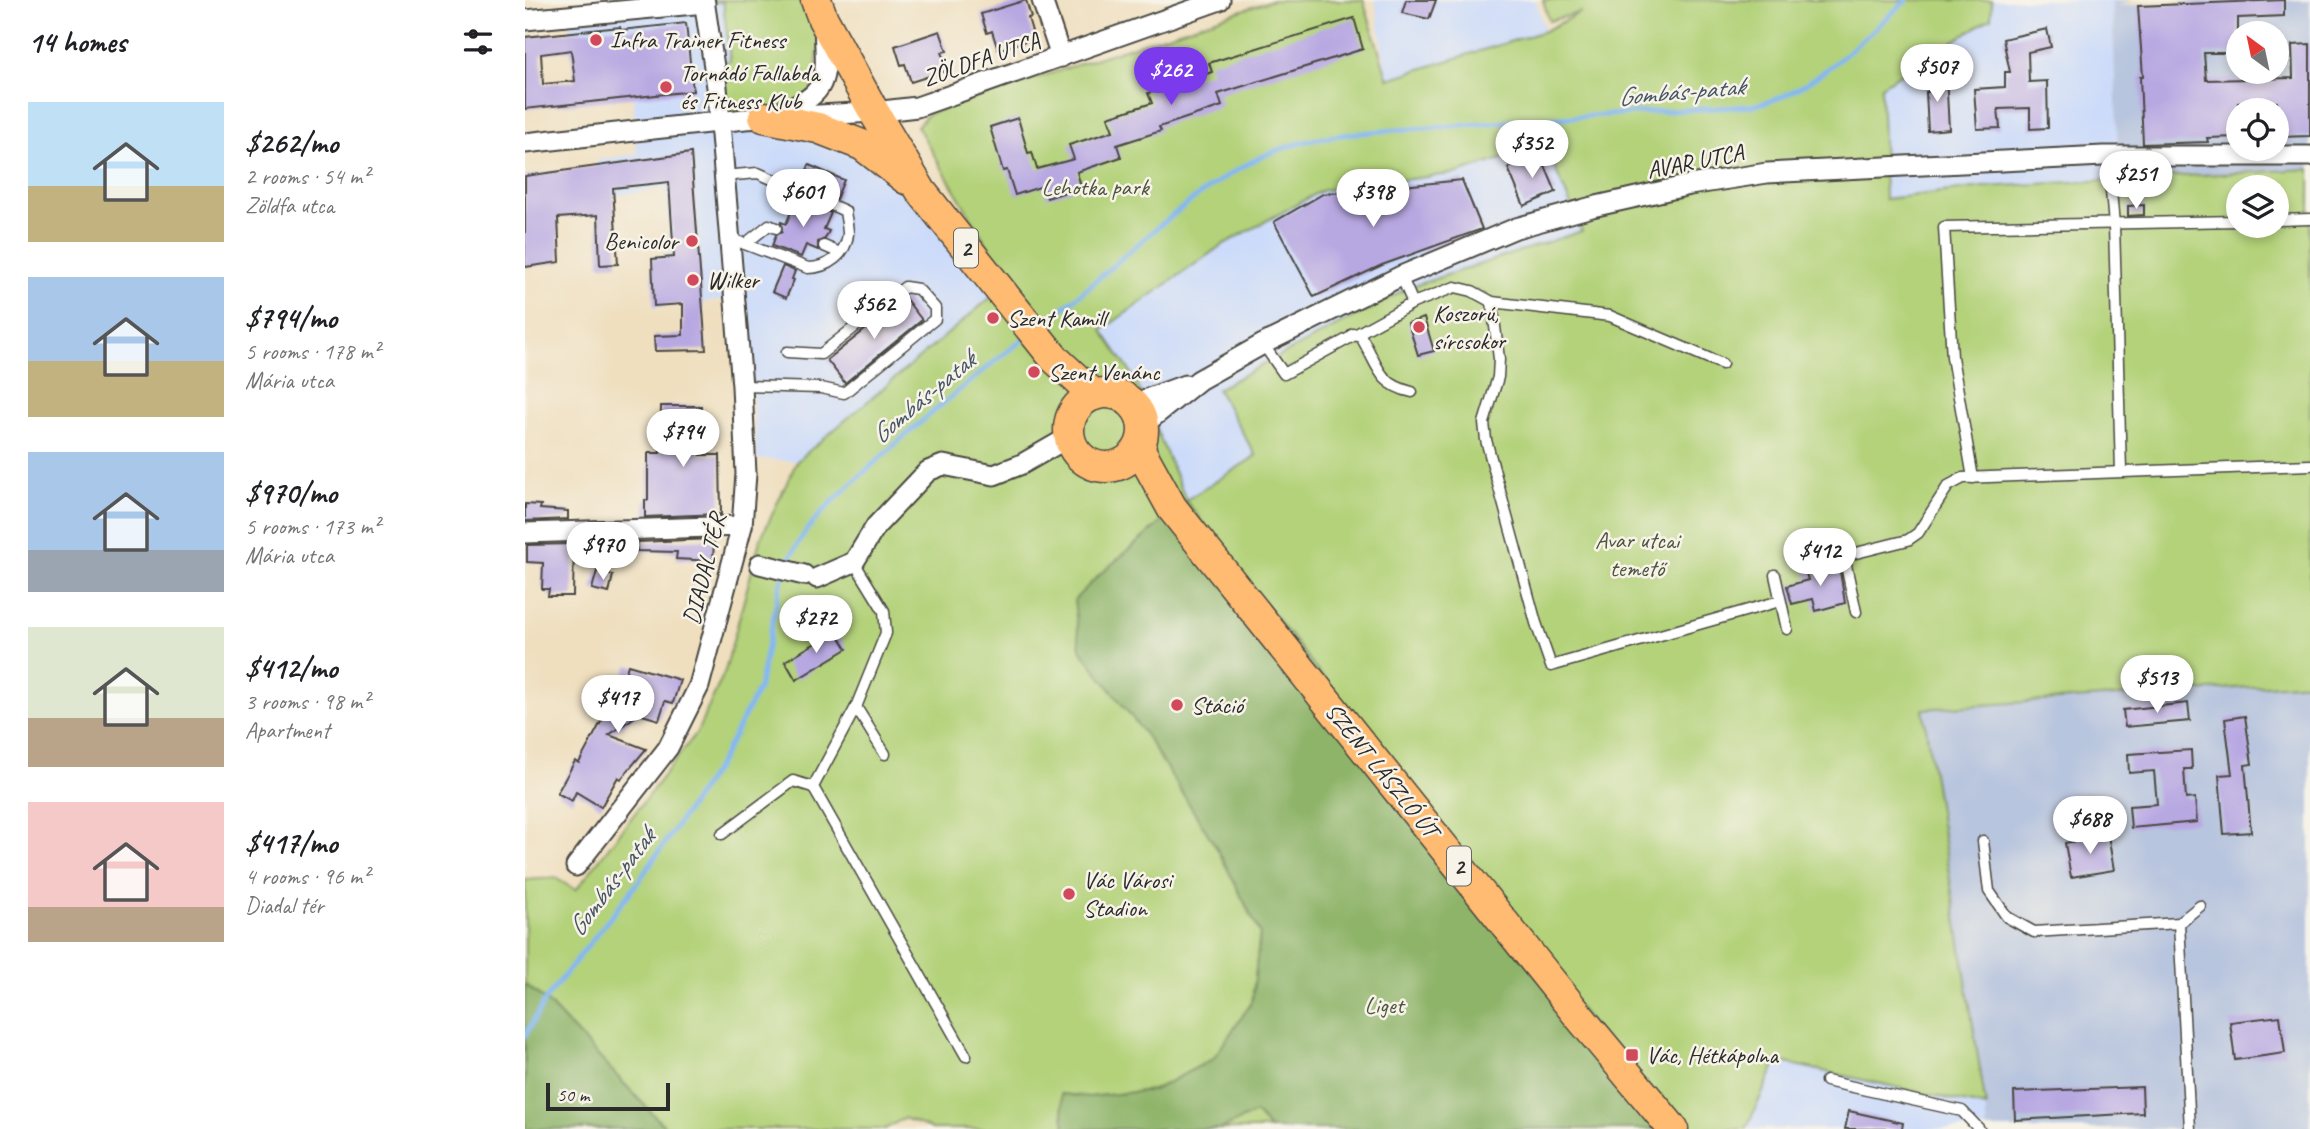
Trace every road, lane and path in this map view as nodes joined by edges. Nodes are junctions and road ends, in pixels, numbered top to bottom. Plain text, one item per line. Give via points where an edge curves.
1 (1042, 0) edge
2 (1220, 0) edge
3 (704, 2) edge
4 (567, 8) edge
5 (820, 10) edge
6 (525, 20) edge
7 (1061, 57) junction
8 (874, 112) junction
9 (764, 117) junction
10 (719, 122) junction
11 (525, 143) edge
12 (2108, 156) junction
13 (2310, 156) edge
14 (723, 176) junction
15 (921, 191) junction
16 (2310, 219) edge
17 (2289, 220) edge
18 (2226, 221) edge
19 (2114, 225) junction
20 (776, 228) dead end
21 (737, 241) junction
22 (824, 246) dead end
23 (840, 253) junction
24 (1401, 276) junction
25 (1492, 302) junction
26 (1413, 303) junction
27 (1353, 334) junction
28 (1263, 344) junction
29 (787, 352) dead end
30 (1722, 364) dead end
31 (742, 386) junction
32 (1412, 392) dead end
33 (1079, 415) junction
34 (1134, 436) junction
35 (2310, 465) edge
36 (2121, 471) junction
37 (1973, 478) junction
38 (742, 526) junction
39 (525, 533) edge
40 (854, 562) junction
41 (760, 564) dead end
42 (1775, 575) dead end
43 (1780, 601) junction
44 (1856, 612) dead end
45 (1787, 629) dead end
46 (856, 707) junction
47 (885, 754) dead end
48 (813, 787) junction
49 (722, 834) dead end
50 (1983, 841) dead end
51 (576, 866) dead end
52 (2200, 906) dead end
53 (2179, 923) junction
54 (966, 1056) dead end
55 (1826, 1081) dead end
56 (1673, 1129) edge
57 (1979, 1129) edge
58 (2190, 1129) edge

1 - 7 street
2 - 7 street, ZÖLDFA UTCA
3 - 4 street
3 - 10 street, DIADAL TÉR
4 - 6 street
5 - 8 main road, 2
5 - 9 street via 825,70 817,91 803,104
7 - 8 street, ZÖLDFA UTCA via 917,107
8 - 9 street
8 - 15 main road, 2
9 - 10 street
9 - 15 main road via 818,128 862,145
10 - 11 street
10 - 14 street, DIADAL TÉR
12 - 13 street, AVAR UTCA
12 - 19 lane
12 - 24 street, AVAR UTCA via 1767,173 1690,185 1516,228
14 - 21 street, DIADAL TÉR
14 - 23 lane via 758,173 845,211 848,236
15 - 33 main road, 2 via 1054,358
16 - 17 lane
18 - 19 lane
19 - 36 lane
19 - 37 lane via 1944,227 1952,357
20 - 21 lane via 769,225
21 - 23 lane via 808,268 829,264
21 - 31 street, DIADAL TÉR
22 - 23 lane
24 - 26 lane
24 - 28 street, AVAR UTCA
25 - 26 lane via 1455,287
25 - 30 lane via 1610,316
25 - 43 lane via 1499,359 1484,423 1486,439 1551,666
26 - 27 lane
27 - 28 lane via 1284,374
27 - 32 lane via 1361,337 1383,377 1396,388
28 - 34 street, AVAR UTCA via 1199,380
29 - 31 lane via 821,354 905,287 918,289 935,307 935,319 844,393
31 - 38 street, DIADAL TÉR via 746,474
33 - 34 main road via 1108,393 1122,396
33 - 34 main road, 2 via 1075,451 1095,466 1107,467
33 - 40 street via 1022,464 994,475 943,465 928,471 876,526
34 - 56 main road, SZENT LÁSZLÓ ÚT / 2 via 1172,508
35 - 36 lane
36 - 37 lane
37 - 44 lane via 1948,486 1918,533 1908,540 1844,556
38 - 39 street
38 - 51 street, DIADAL TÉR via 699,685 668,748
40 - 41 street via 811,576
40 - 46 lane via 884,611 886,633
42 - 43 lane
43 - 45 lane
46 - 47 lane
46 - 48 lane
48 - 49 lane via 793,781
48 - 54 lane
50 - 53 lane via 1989,891 2007,917 2034,932
52 - 53 lane
53 - 58 lane
55 - 57 lane via 1962,1111

